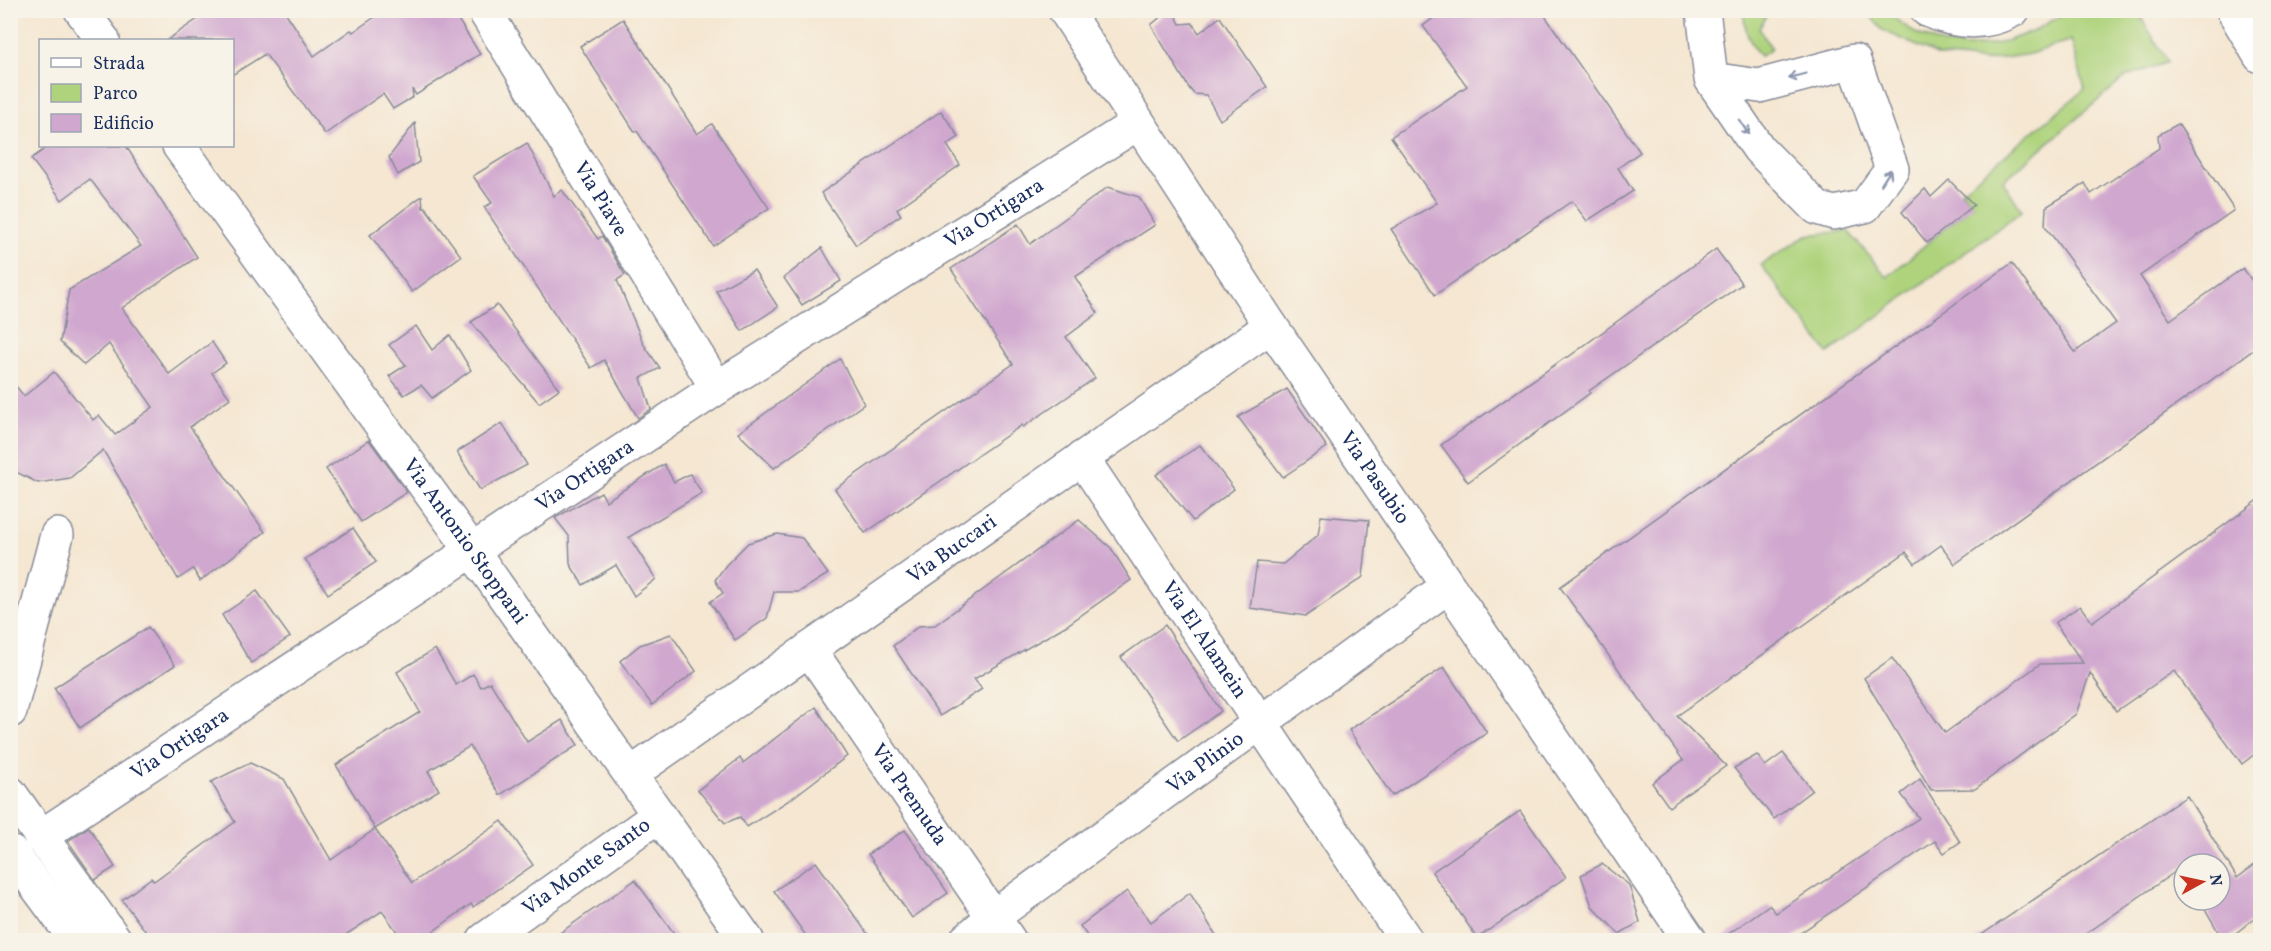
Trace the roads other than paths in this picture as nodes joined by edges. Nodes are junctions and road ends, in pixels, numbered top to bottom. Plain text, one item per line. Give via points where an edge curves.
1 (81, 10) edge
2 (484, 10) edge
3 (1065, 10) edge
4 (1703, 10) edge
5 (1927, 10) edge
6 (2013, 10) edge
7 (2234, 11) edge
8 (102, 39) edge
9 (2260, 56) edge
10 (1711, 79) junction
11 (1137, 123) junction
12 (180, 147) edge
13 (1271, 326) junction
14 (717, 388) junction
15 (1082, 458) junction
16 (57, 535) dead end
17 (471, 549) junction
18 (1447, 587) junction
19 (809, 649) junction
20 (10, 711) edge
21 (1260, 724) junction
22 (632, 774) junction
23 (10, 793) edge
24 (659, 815) junction
25 (40, 837) junction
26 (12, 853) dead end
27 (1001, 929) edge
28 (76, 940) edge
29 (115, 940) edge
30 (484, 940) edge
31 (747, 940) edge
32 (966, 940) edge
33 (1406, 940) edge
34 (1690, 940) edge

1 - 8 street
2 - 14 street, Via Piave
3 - 11 street, Via Pasubio
4 - 10 street
5 - 6 street via 1948,20 1980,21
7 - 9 street
10 -> 10 street via 1759,149 1817,208 1834,213 1865,206 1892,170 1854,61 1759,86
11 - 13 street, Via Pasubio
11 - 14 street, Via Ortigara
12 - 17 street, Via Antonio Stoppani
13 - 15 street, Via Buccari
13 - 18 street, Via Pasubio
14 - 17 street, Via Ortigara
15 - 19 street, Via Buccari
15 - 21 street, Via El Alamein
16 - 20 street
17 - 22 street, Via Antonio Stoppani
17 - 25 street, Via Ortigara
18 - 21 street, Via Plinio
18 - 34 street, Via Pasubio
19 - 22 street, Via Buccari
19 - 27 street, Via Premuda
21 - 27 street, Via Plinio
21 - 33 street, Via El Alamein
22 - 24 street, Via Antonio Stoppani
23 - 25 street
24 - 30 street, Via Monte Santo
24 - 31 street, Via Antonio Stoppani
25 - 29 street
26 - 28 street
27 - 32 street, Via Plinio

